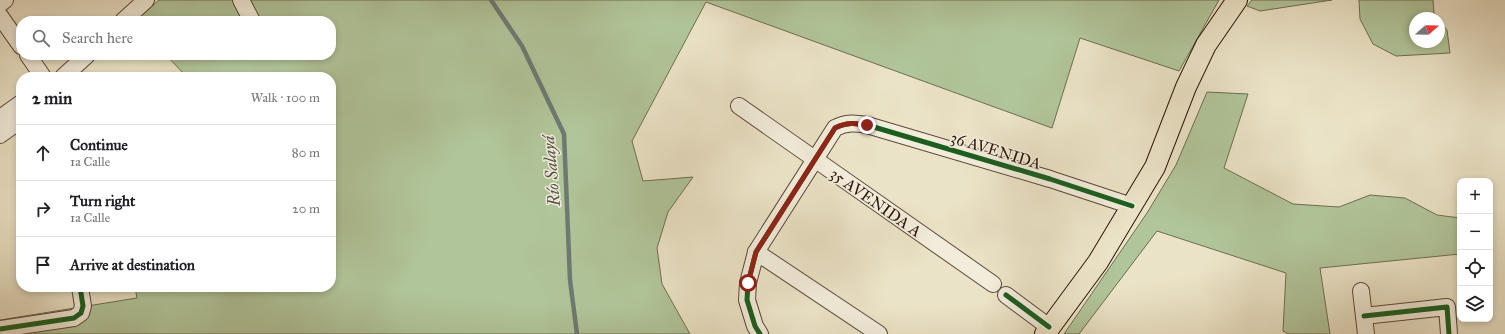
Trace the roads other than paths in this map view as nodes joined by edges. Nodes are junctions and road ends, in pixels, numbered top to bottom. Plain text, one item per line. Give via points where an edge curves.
1 (5, 0) edge
2 (146, 0) edge
3 (241, 0) edge
4 (1237, 0) edge
5 (0, 4) edge
6 (0, 16) edge
7 (129, 16) edge
8 (249, 16) edge
9 (16, 39) edge
10 (31, 60) edge
11 (82, 60) edge
12 (40, 72) edge
13 (69, 72) edge
14 (739, 106) dead end
15 (16, 107) edge
16 (0, 118) edge
17 (16, 124) edge
18 (0, 135) edge
19 (815, 159) junction
20 (1132, 206) junction
21 (756, 252) junction
22 (993, 284) dead end
23 (1361, 291) dead end
24 (81, 292) edge
25 (1006, 295) dead end
26 (1364, 316) junction
27 (0, 329) edge
28 (1047, 331) edge
29 (760, 334) edge
30 (879, 334) edge
31 (1366, 334) edge
32 (1449, 334) edge

1 - 5 street
2 - 7 street
3 - 8 street
4 - 20 main road via 1206,45 1186,87 1155,167
6 - 9 street
10 - 12 street
11 - 13 street
14 - 19 street, 35 AVENIDA A
15 - 16 street
17 - 18 street
19 - 20 street, 36 AVENIDA via 835,128 852,122
19 - 21 street
19 - 22 street, 35 AVENIDA A
20 - 28 main road via 1098,262
21 - 29 street via 748,283 747,300
21 - 30 street
23 - 26 street
24 - 27 street via 83,306 81,313 74,318
25 - 28 street
26 - 31 street
26 - 32 street via 1447,307

